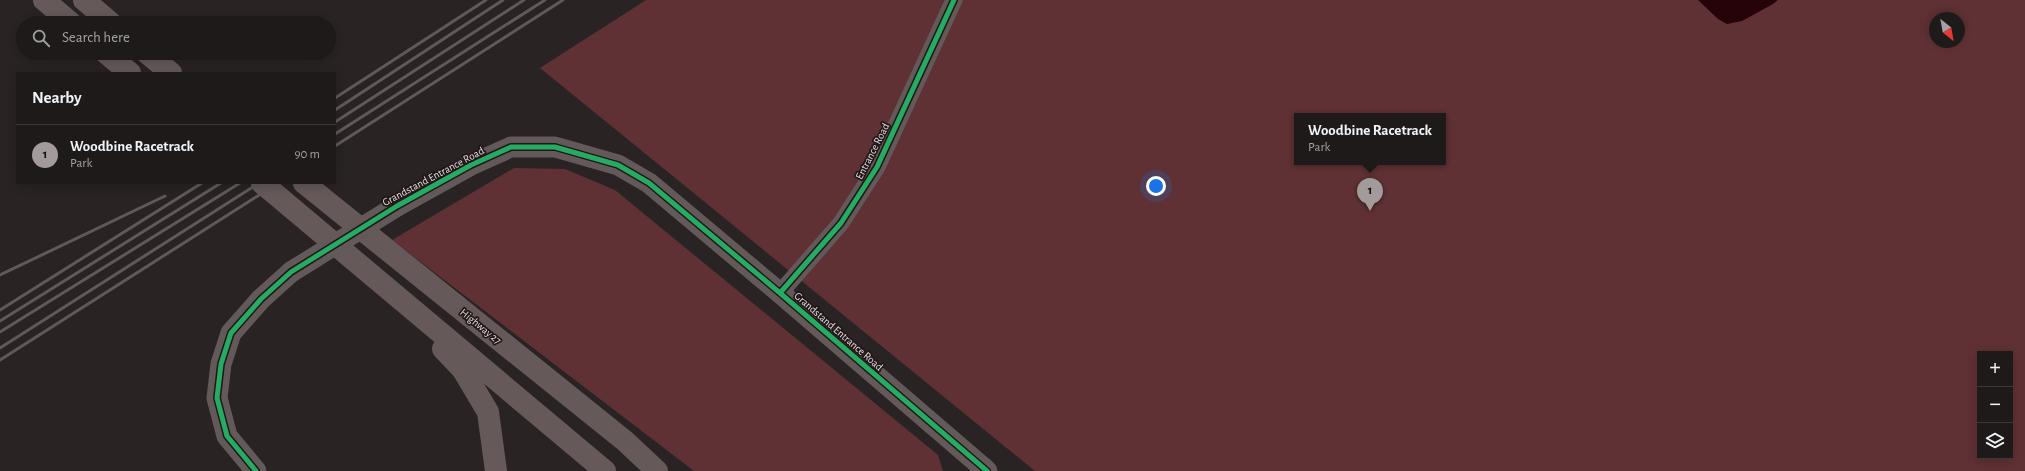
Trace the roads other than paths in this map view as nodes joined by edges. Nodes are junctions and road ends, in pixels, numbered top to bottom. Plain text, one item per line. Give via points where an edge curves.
1 (44, 0) edge
2 (84, 0) edge
3 (954, 0) edge
4 (63, 16) edge
5 (103, 16) edge
6 (114, 60) edge
7 (155, 60) edge
8 (129, 72) edge
9 (170, 72) edge
10 (263, 184) edge
11 (305, 184) edge
12 (374, 276) junction
13 (780, 293) junction
14 (625, 441) junction
15 (984, 470) edge
16 (256, 471) edge
17 (496, 471) edge
18 (605, 471) edge
19 (657, 471) edge
20 (674, 471) edge

1 - 4 main road
2 - 5 main road
3 - 13 street, Entrance Road via 877,167 841,223
6 - 8 main road
7 - 9 main road
10 - 12 main road
11 - 14 main road, Highway 27
12 - 17 main road via 462,370 488,412
12 - 18 main road
13 - 15 street, Grandstand Entrance Road
13 - 16 street, Grandstand Entrance Road, bridge via 649,183 618,165 555,147 511,148 471,165 397,206 291,272 261,299 231,333 221,364 217,398 227,436
14 - 19 main road, Highway 27
14 - 20 main road

